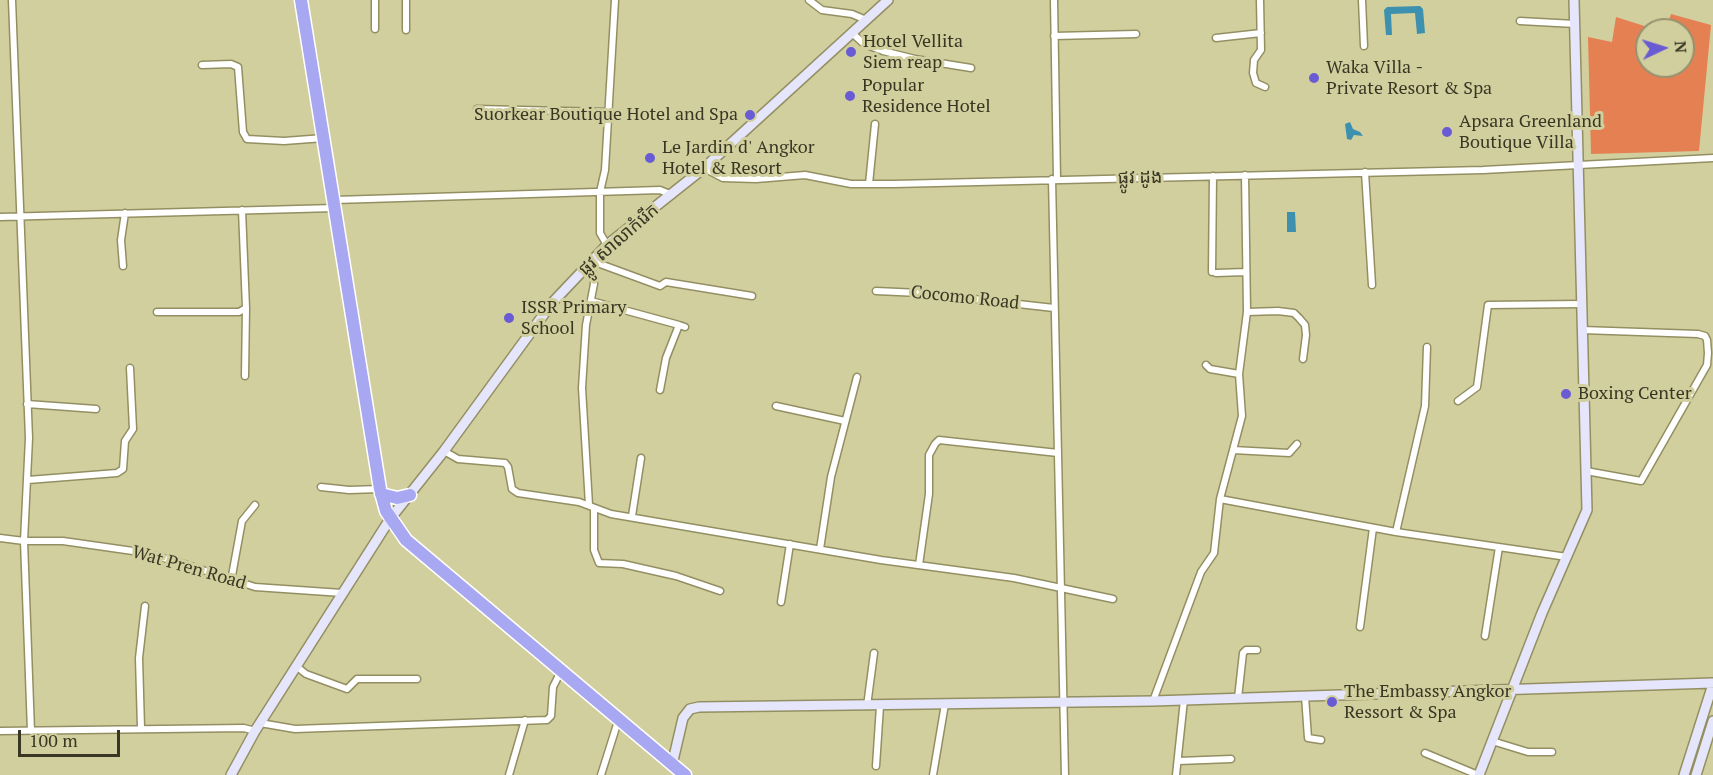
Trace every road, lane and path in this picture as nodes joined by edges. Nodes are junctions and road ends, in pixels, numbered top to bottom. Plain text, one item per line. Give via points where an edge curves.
1 (12, 0) edge
2 (301, 0) edge
3 (375, 0) edge
4 (406, 0) edge
5 (615, 0) edge
6 (808, 0) edge
7 (888, 0) edge
8 (1054, 0) edge
9 (1260, 0) edge
10 (1362, 0) edge
11 (1574, 0) edge
12 (866, 20) junction
13 (1520, 21) dead end
14 (1575, 24) junction
15 (375, 29) dead end
16 (406, 30) dead end
17 (852, 33) junction
18 (1261, 33) junction
19 (1136, 34) dead end
20 (1054, 36) junction
21 (1216, 38) dead end
22 (1364, 46) dead end
23 (202, 65) dead end
24 (971, 68) dead end
25 (1265, 87) dead end
26 (477, 109) dead end
27 (608, 112) junction
28 (875, 124) dead end
29 (325, 138) junction
30 (1713, 158) edge
31 (1579, 165) junction
32 (706, 170) junction
33 (1365, 172) junction
34 (1245, 175) junction
35 (1212, 176) junction
36 (1055, 179) junction
37 (869, 184) junction
38 (600, 192) junction
39 (672, 195) junction
40 (336, 204) junction
41 (242, 210) junction
42 (125, 213) junction
43 (0, 217) edge
44 (19, 217) junction
45 (607, 245) junction
46 (592, 261) junction
47 (123, 266) dead end
48 (1246, 272) junction
49 (1372, 285) dead end
50 (876, 291) dead end
51 (752, 296) dead end
52 (591, 301) junction
53 (1581, 304) junction
54 (1054, 308) junction
55 (246, 309) junction
56 (158, 312) dead end
57 (1247, 312) junction
58 (1582, 330) junction
59 (1427, 347) dead end
60 (1303, 359) dead end
61 (1206, 365) dead end
62 (130, 368) dead end
63 (1239, 374) junction
64 (245, 376) dead end
65 (857, 377) dead end
66 (660, 390) dead end
67 (1458, 401) dead end
68 (27, 404) junction
69 (776, 406) dead end
70 (96, 409) dead end
71 (845, 422) junction
72 (1297, 444) dead end
73 (1233, 450) junction
74 (444, 451) junction
75 (1058, 453) junction
76 (641, 458) dead end
77 (1586, 471) junction
78 (28, 480) junction
79 (321, 487) dead end
80 (381, 491) junction
81 (410, 495) junction
82 (1220, 499) junction
83 (255, 506) dead end
84 (592, 507) junction
85 (632, 516) junction
86 (390, 519) junction
87 (1373, 528) junction
88 (1396, 532) junction
89 (0, 538) edge
90 (24, 541) junction
91 (790, 544) junction
92 (1499, 547) junction
93 (820, 549) junction
94 (1567, 557) junction
95 (919, 565) junction
96 (231, 581) junction
97 (1061, 586) junction
98 (720, 591) dead end
99 (342, 593) junction
100 (1113, 598) dead end
101 (781, 602) dead end
102 (145, 606) dead end
103 (1359, 627) dead end
104 (1485, 636) dead end
105 (1257, 650) dead end
106 (874, 653) dead end
107 (296, 666) junction
108 (561, 671) junction
109 (417, 679) dead end
110 (1713, 684) edge
111 (1512, 688) junction
112 (1305, 696) junction
113 (1238, 698) junction
114 (1184, 700) junction
115 (1153, 701) junction
116 (1064, 702) junction
117 (945, 704) junction
118 (867, 706) junction
119 (880, 706) junction
120 (619, 718) junction
121 (525, 720) junction
122 (1713, 721) edge
123 (257, 727) junction
124 (141, 728) junction
125 (0, 731) edge
126 (31, 731) junction
127 (1321, 740) dead end
128 (1492, 741) junction
129 (1552, 752) dead end
130 (1425, 753) dead end
131 (1231, 759) dead end
132 (1178, 761) junction
133 (672, 765) junction
134 (876, 766) dead end
135 (235, 774) edge
136 (509, 775) edge
137 (601, 775) edge
138 (685, 775) edge
139 (933, 775) edge
140 (1065, 775) edge
141 (1176, 775) edge
142 (1479, 775) edge
143 (1684, 775) edge
144 (1696, 775) edge

1 - 44 street
2 - 29 highway
3 - 15 street
4 - 16 street
5 - 27 street
6 - 12 street via 822,10
7 - 12 street, ផ្លូវ សាលាកំរើក
8 - 20 street
9 - 18 street
10 - 22 street
11 - 14 street
12 - 17 street, ផ្លូវ សាលាកំរើក
13 - 14 street
14 - 31 street
17 - 24 street via 864,44 883,51
17 - 32 street, ផ្លូវ សាលាកំរើក
18 - 21 street
18 - 25 street via 1262,50 1254,60 1253,73 1256,83
19 - 20 street
20 - 36 street
23 - 29 street via 238,67 243,132 247,139
26 - 27 street
27 - 38 street
28 - 37 street
29 - 40 highway
30 - 31 street, ផ្លូវ ដូង
31 - 33 street, ផ្លូវ ដូង
31 - 53 street
32 - 37 street, ផ្លូវ ដូង via 716,176 756,179 805,175
32 - 39 street, ផ្លូវ សាលាកំរើក
33 - 34 street, ផ្លូវ ដូង
33 - 49 street
34 - 35 street, ផ្លូវ ដូង
34 - 48 street
35 - 36 street, ផ្លូវ ដូង
35 - 48 street via 1214,273
36 - 37 street, ផ្លូវ ដូង
36 - 54 street
38 - 39 street via 660,190
38 - 40 street
38 - 45 street via 600,233
39 - 45 street, ផ្លូវ សាលាកំរើក
40 - 41 street
40 - 80 highway
41 - 42 street
41 - 55 street
42 - 44 street
42 - 47 street
43 - 44 street
44 - 68 street
45 - 46 street, ផ្លូវ សាលាកំរើក
46 - 51 street via 660,286 666,282
46 - 52 street
46 - 74 street, ផ្លូវ សាលាកំរើក via 552,303
48 - 57 street
50 - 54 street, Cocomo Road via 920,292
52 - 66 street via 682,326 666,358
52 - 84 street via 582,388
53 - 58 street
53 - 67 street via 1488,305 1477,387
54 - 75 street
55 - 56 street
55 - 64 street
57 - 60 street via 1294,313 1305,325
57 - 63 street
58 - 77 street
58 - 77 street via 1698,334 1705,336 1708,353 1707,365 1641,480
59 - 88 street via 1425,406
61 - 63 street
62 - 78 street via 133,429 125,441 123,470
63 - 73 street via 1242,416
65 - 71 street
68 - 70 street
68 - 78 street
69 - 71 street
71 - 93 street via 831,477
72 - 73 street via 1289,453
73 - 82 street
74 - 81 street, ផ្លូវ សាលាកំរើក
74 - 84 street via 458,459 505,464 512,489 518,493
75 - 95 street via 939,440 929,455 929,494
75 - 97 street
76 - 85 street
77 - 94 street via 1587,510
78 - 90 street
79 - 80 street
80 - 81 highway via 397,498
80 - 86 highway
81 - 86 street, ផ្លូវ សាលាកំរើក
82 - 87 street
82 - 115 street via 1214,553 1201,572
83 - 96 street via 242,521
84 - 85 street
84 - 98 street via 598,563 629,565
85 - 91 street
86 - 99 street, ផ្លូវ សាលាកំរើក
86 - 108 highway via 406,540
87 - 88 street
87 - 103 street
88 - 92 street
89 - 90 street, Wat Pren Road
90 - 96 street, Wat Pren Road via 63,541 140,552
90 - 126 street
91 - 93 street
91 - 101 street
92 - 94 street
92 - 104 street
93 - 95 street
94 - 111 street
95 - 97 street
96 - 99 street, Wat Pren Road via 255,587
97 - 100 street
97 - 116 street
99 - 107 street, ផ្លូវ សាលាកំរើក
102 - 124 street via 139,651
105 - 113 street via 1243,653
106 - 118 street
107 - 109 street via 306,674 347,689 357,679
107 - 123 street, ផ្លូវ សាលាកំរើក
108 - 120 highway
108 - 121 street via 553,689 549,719
110 - 111 street
110 - 143 street
111 - 112 street
111 - 128 street
112 - 113 street
112 - 127 street via 1308,738
113 - 114 street
114 - 115 street
114 - 132 street
115 - 116 street
116 - 117 street
116 - 140 street
117 - 119 street
117 - 139 street
118 - 119 street
118 - 133 street via 690,709 683,718
119 - 134 street
120 - 133 highway
120 - 137 street
121 - 123 street
121 - 136 street
122 - 144 street
123 - 124 street
123 - 135 street, ផ្លូវ សាលាកំរើក
124 - 126 street
125 - 126 street
128 - 129 street via 1528,752
128 - 142 street
130 - 142 street
131 - 132 street
132 - 141 street
133 - 138 highway

